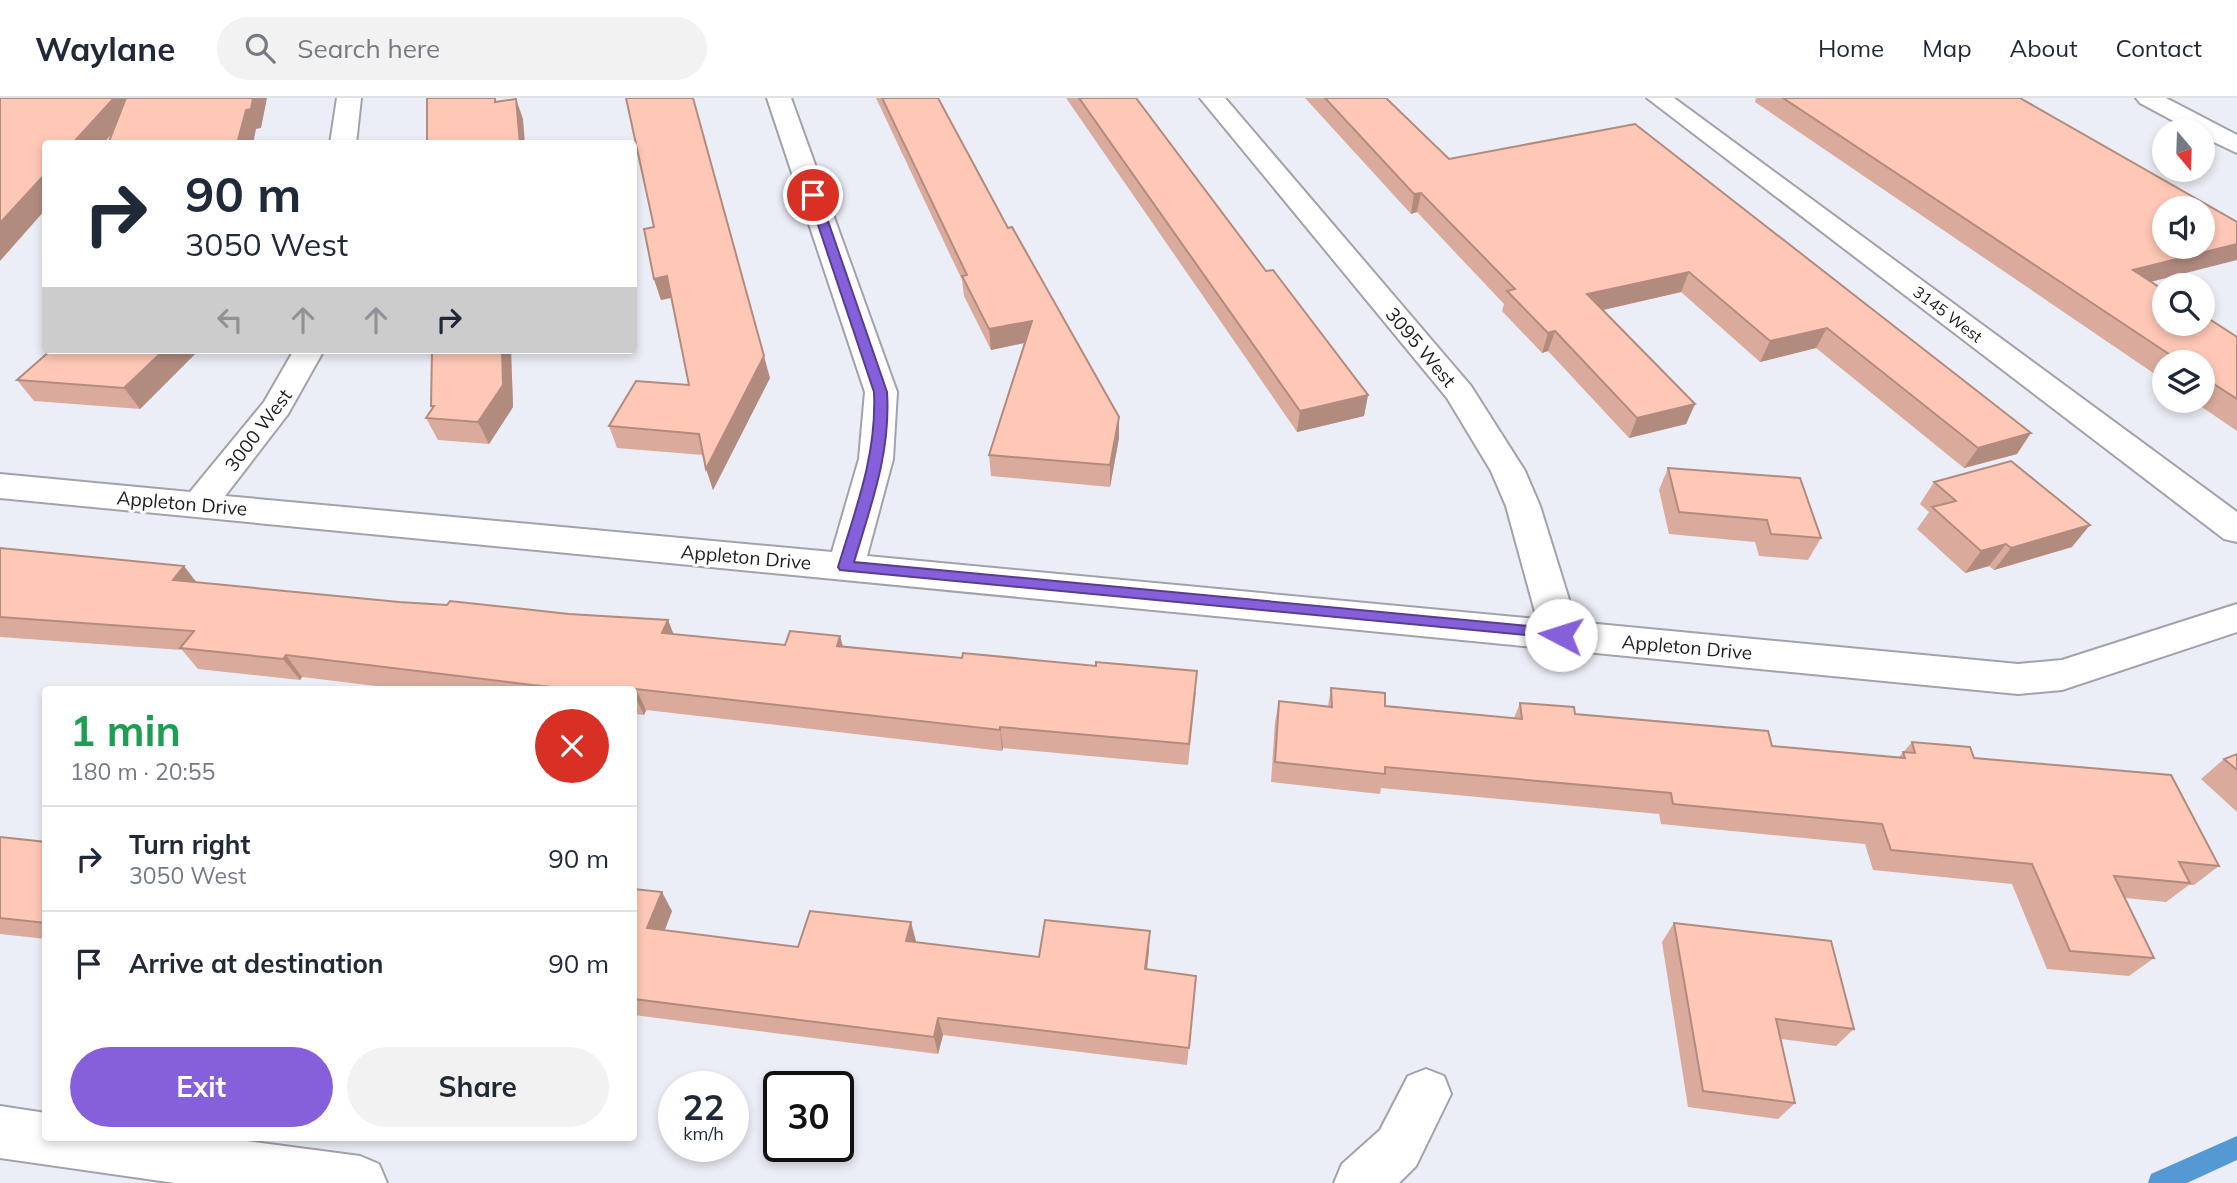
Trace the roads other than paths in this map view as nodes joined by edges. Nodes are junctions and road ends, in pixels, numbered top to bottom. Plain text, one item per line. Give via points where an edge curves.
1 (349, 98) edge
2 (779, 98) edge
3 (1212, 98) edge
4 (1659, 98) edge
5 (2148, 98) edge
6 (344, 140) edge
7 (2237, 145) edge
8 (307, 354) edge
9 (0, 486) edge
10 (199, 505) junction
11 (2237, 530) edge
12 (845, 567) junction
13 (2237, 618) edge
14 (1561, 635) junction
15 (1426, 1094) dead end
16 (0, 1132) edge
17 (42, 1138) edge
18 (64, 1141) edge
19 (360, 1183) edge
20 (1361, 1183) edge

1 - 6 street
2 - 12 street via 881,392 878,460
3 - 14 street, 3095 West via 1460,393 1490,437 1523,506
4 - 11 street, 3145 West
5 - 7 street
8 - 10 street, 3000 West via 277,407
9 - 10 street, Appleton Drive
10 - 12 street, Appleton Drive
12 - 14 street, Appleton Drive
13 - 14 street, Appleton Drive via 2039,679
15 - 20 street via 1398,1148
16 - 17 street
18 - 19 street

